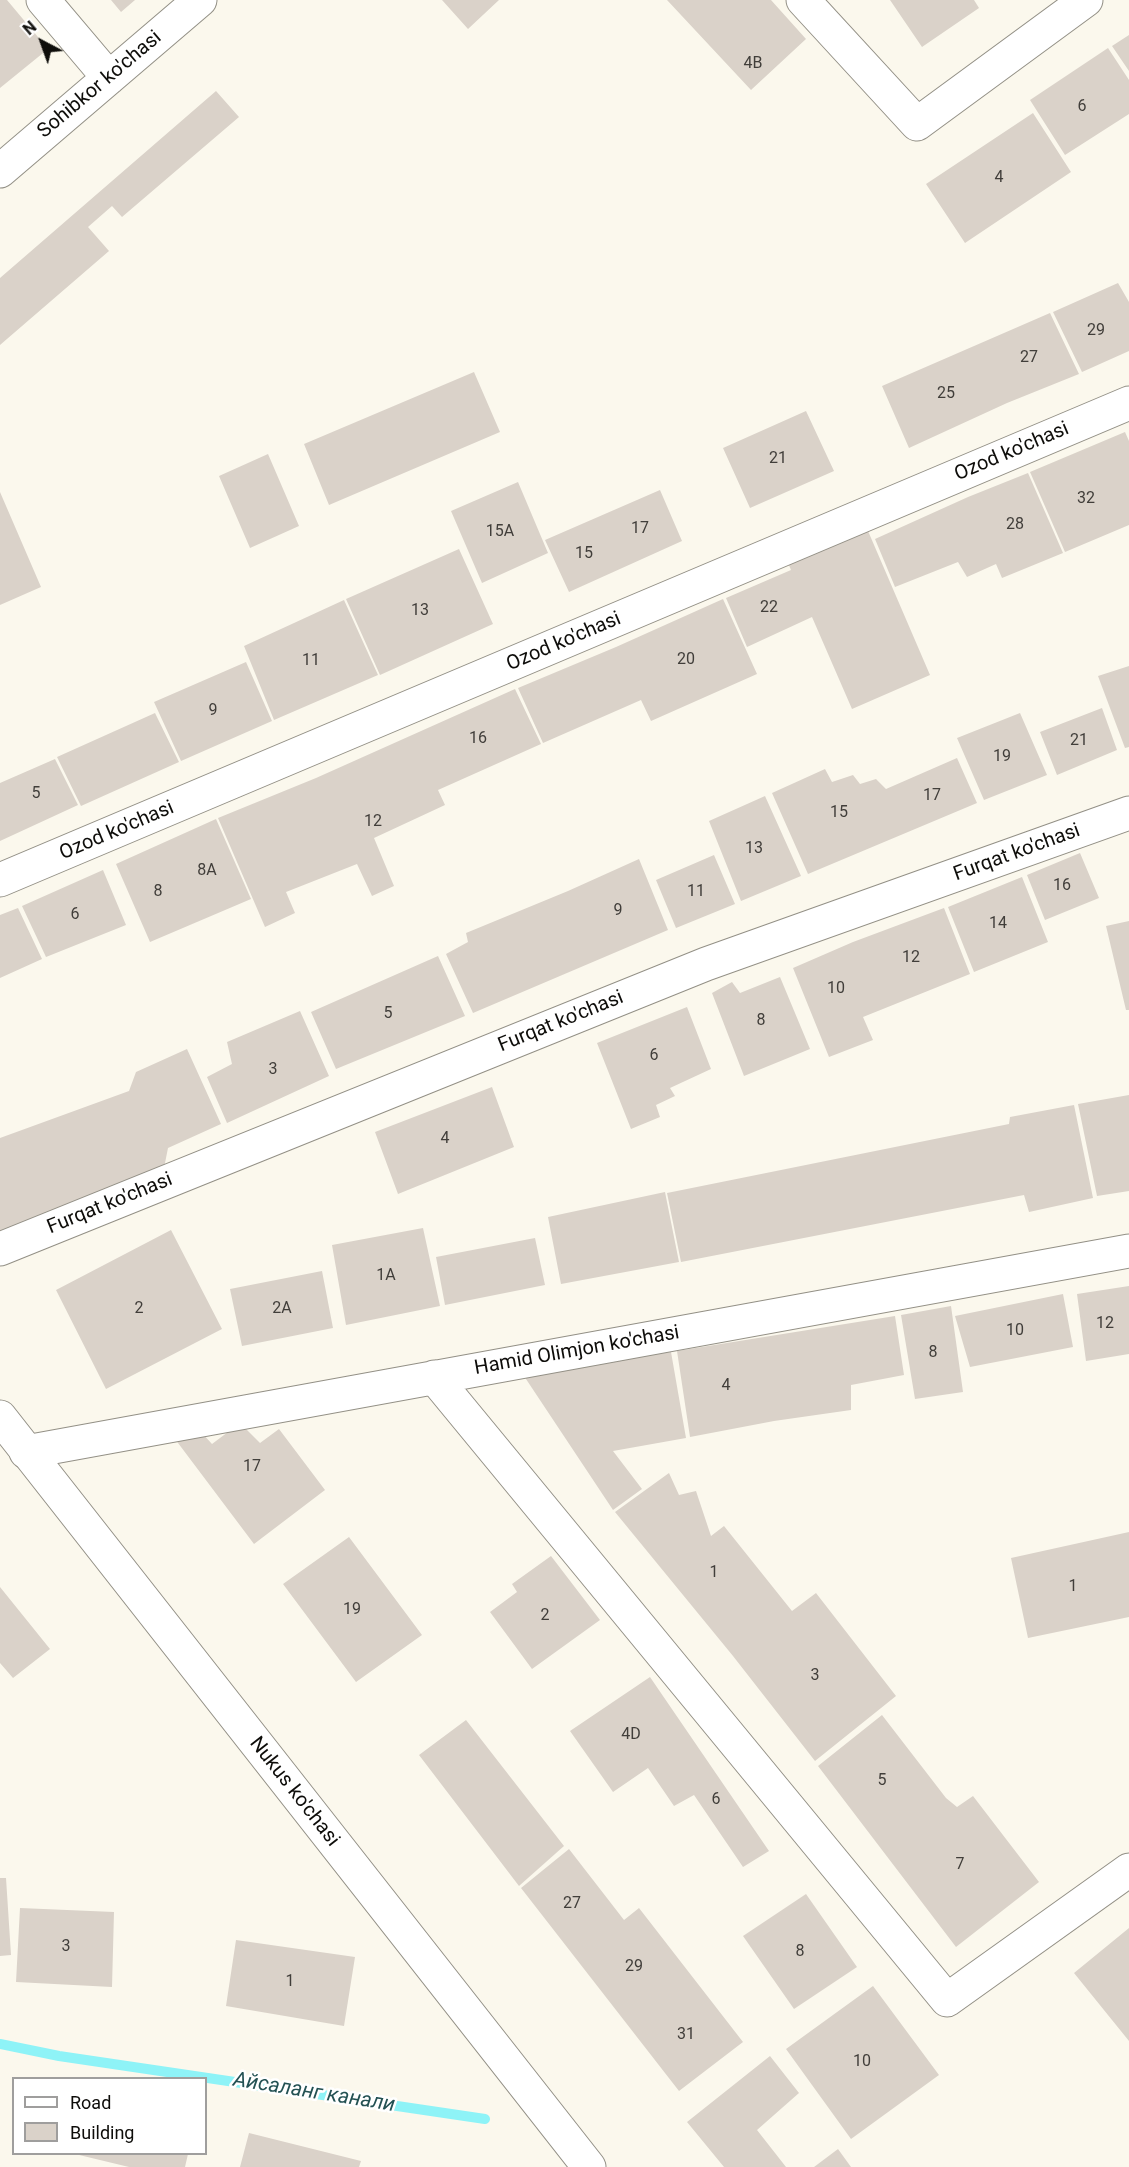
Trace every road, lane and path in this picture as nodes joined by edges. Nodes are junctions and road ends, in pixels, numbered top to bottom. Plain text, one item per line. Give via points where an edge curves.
1 (44, 0) edge
2 (200, 0) edge
3 (803, 0) edge
4 (1086, 0) edge
5 (109, 78) junction
6 (0, 171) edge
7 (1129, 403) edge
8 (1129, 813) edge
9 (0, 880) edge
10 (0, 1249) edge
11 (1129, 1251) edge
12 (434, 1377) junction
13 (0, 1417) edge
14 (26, 1452) junction
15 (1129, 1870) edge
16 (589, 2167) edge

1 - 5 street
2 - 5 street, Sohibkor ko'chasi
3 - 4 street via 916,124
5 - 6 street, Sohibkor ko'chasi
7 - 9 street, Ozod ko'chasi
8 - 10 street, Furqat ko'chasi via 706,964
11 - 12 street, Hamid Olimjon ko'chasi
12 - 14 street, Hamid Olimjon ko'chasi
12 - 15 street via 947,2000
13 - 14 street, Nukus ko'chasi
14 - 16 street, Nukus ko'chasi

